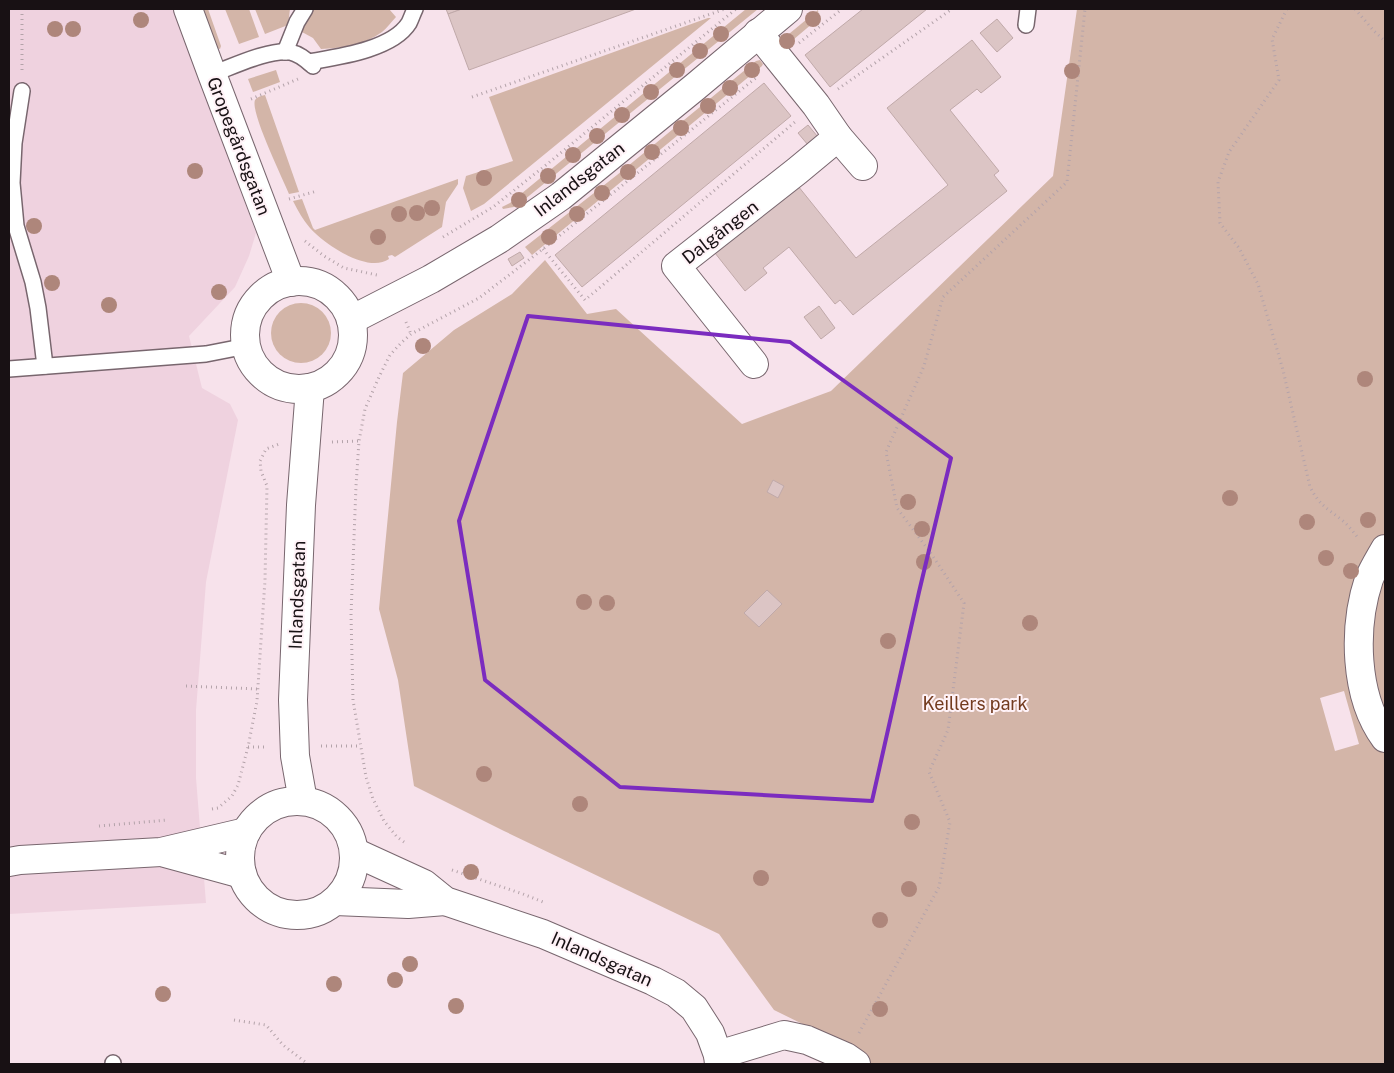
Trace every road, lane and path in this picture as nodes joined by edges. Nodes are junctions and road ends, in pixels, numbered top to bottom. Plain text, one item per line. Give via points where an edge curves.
1 (22, 9) edge
2 (188, 9) edge
3 (305, 9) edge
4 (415, 9) edge
5 (726, 9) edge
6 (736, 9) edge
7 (788, 9) edge
8 (952, 9) edge
9 (1028, 9) edge
10 (1085, 9) edge
11 (1287, 9) edge
12 (1355, 9) edge
13 (1026, 25) dead end
14 (758, 33) junction
15 (1385, 41) edge
16 (285, 52) junction
17 (311, 64) junction
18 (212, 74) junction
19 (22, 91) joint
20 (472, 97) dead end
21 (246, 101) dead end
22 (816, 105) junction
23 (838, 137) junction
24 (862, 166) dead end
25 (317, 191) dead end
26 (284, 201) dead end
27 (301, 234) dead end
28 (436, 242) dead end
29 (543, 249) dead end
30 (382, 274) dead end
31 (291, 282) junction
32 (351, 320) junction
33 (401, 343) dead end
34 (247, 346) junction
35 (754, 364) dead end
36 (45, 366) junction
37 (9, 369) edge
38 (310, 388) junction
39 (278, 444) dead end
40 (1382, 554) edge
41 (186, 686) dead end
42 (258, 689) junction
43 (1385, 738) edge
44 (303, 801) junction
45 (209, 810) dead end
46 (175, 820) dead end
47 (97, 826) dead end
48 (246, 832) junction
49 (410, 848) dead end
50 (161, 852) junction
51 (354, 852) junction
52 (9, 862) edge
53 (446, 868) dead end
54 (242, 874) junction
55 (335, 901) junction
56 (445, 901) junction
57 (548, 905) dead end
58 (234, 1020) dead end
59 (719, 1060) edge
60 (851, 1061) edge
61 (308, 1064) edge

1 - 19 path
2 - 18 street, Gropegårdsgatan
3 - 16 lane via 296,22
4 - 17 lane via 398,34 374,48
5 - 20 path
6 - 28 path via 500,201
7 - 14 street, Inlandsgatan
8 - 22 path
9 - 13 lane
10 - 60 path via 1067,182 943,297 924,366 886,452 897,508 964,603 948,730 929,772 950,822 939,887
11 - 40 path via 1272,39 1279,80 1229,152 1218,182 1220,224 1239,248 1258,284 1283,370 1310,487 1323,506
12 - 15 path
14 - 22 street
14 - 32 street, Inlandsgatan via 561,196 499,239
16 - 17 lane via 303,57
16 - 18 lane via 246,61
17 - 21 path via 300,79
18 - 31 street, Gropegårdsgatan
19 - 36 lane via 12,183 16,226 33,282
22 - 23 street
22 - 29 path via 585,300
23 - 24 street
23 - 35 street, Dalgången via 676,266
25 - 26 path
27 - 30 path via 324,256 344,268 378,276
31 - 32 street via 313,283 333,293
31 - 34 street via 274,287 255,304 246,329
32 - 38 street via 353,342 345,363 330,379
33 - 49 path via 378,377 365,409 359,441 351,615 354,700 366,777 384,821
34 - 36 lane via 206,354
34 - 38 street via 253,363 266,377 286,387
36 - 37 lane
38 - 44 street, Inlandsgatan via 301,505 293,700 295,756
39 - 42 path via 266,449 260,460 267,486
40 - 43 street via 1369,578 1363,603 1359,664 1368,707
41 - 42 path
42 - 45 path via 238,785 232,796 218,808
44 - 48 street via 284,802 267,809
44 - 51 street via 321,806 338,817 349,833
46 - 47 path
48 - 50 street
48 - 54 street via 240,856
50 - 52 street
50 - 54 street
51 - 55 street via 353,870
51 - 56 street, Inlandsgatan via 424,884
53 - 57 path
54 - 55 street via 250,892 264,905 281,913 300,916 319,911
55 - 56 street, Inlandsgatan via 408,904
56 - 59 street, Inlandsgatan via 543,934 676,993 694,1008 710,1032
58 - 61 path via 266,1025 282,1045
59 - 60 street via 784,1036 807,1040

